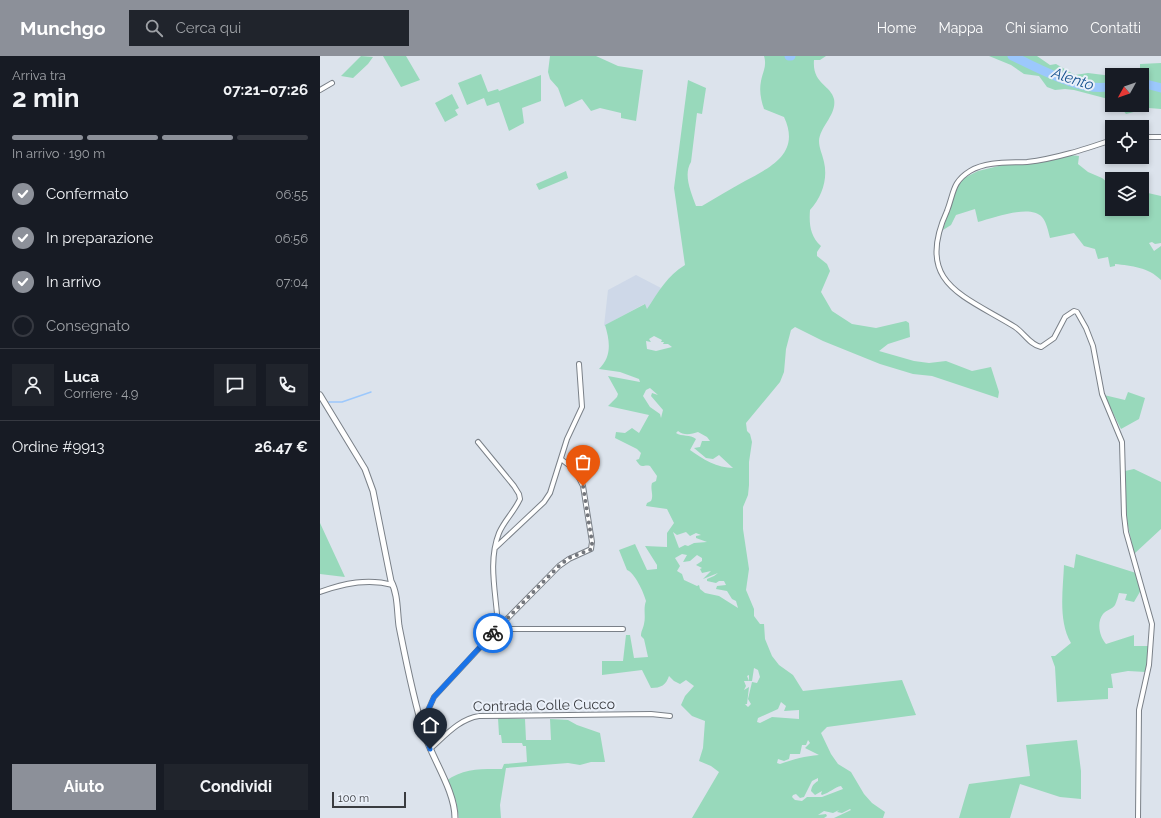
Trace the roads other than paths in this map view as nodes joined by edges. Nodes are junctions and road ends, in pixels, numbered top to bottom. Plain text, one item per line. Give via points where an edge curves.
1 (332, 83) dead end
2 (320, 90) edge
3 (1149, 137) edge
4 (1161, 137) edge
5 (1105, 142) edge
6 (579, 364) dead end
7 (320, 394) edge
8 (478, 442) dead end
9 (561, 459) junction
10 (495, 548) junction
11 (393, 585) junction
12 (320, 592) edge
13 (497, 629) junction
14 (623, 629) dead end
15 (670, 716) dead end
16 (422, 724) junction
17 (430, 749) junction
18 (455, 818) edge
19 (1138, 818) edge

1 - 2 street
3 - 4 street
5 - 19 street via 1026,162 1009,161 972,169 955,183 949,206 939,227 935,251 938,264 950,286 1022,332 1036,346 1040,347 1054,338 1065,317 1074,311 1086,328 1093,346 1102,394 1122,442 1126,532 1152,624 1149,665 1139,710
6 - 9 street via 582,407
7 - 11 street via 365,470 373,491
8 - 10 street via 501,468 519,494 520,500 499,533
9 - 10 street via 550,493 544,502
9 - 13 street via 575,470 583,486 592,549 569,558 559,566
10 - 13 street via 492,569
11 - 12 street via 360,581 344,583
11 - 16 street via 405,655
13 - 14 street
13 - 16 street via 434,697
15 - 17 street, Contrada Colle Cucco via 479,716 461,722
16 - 17 street
17 - 18 street via 454,801

